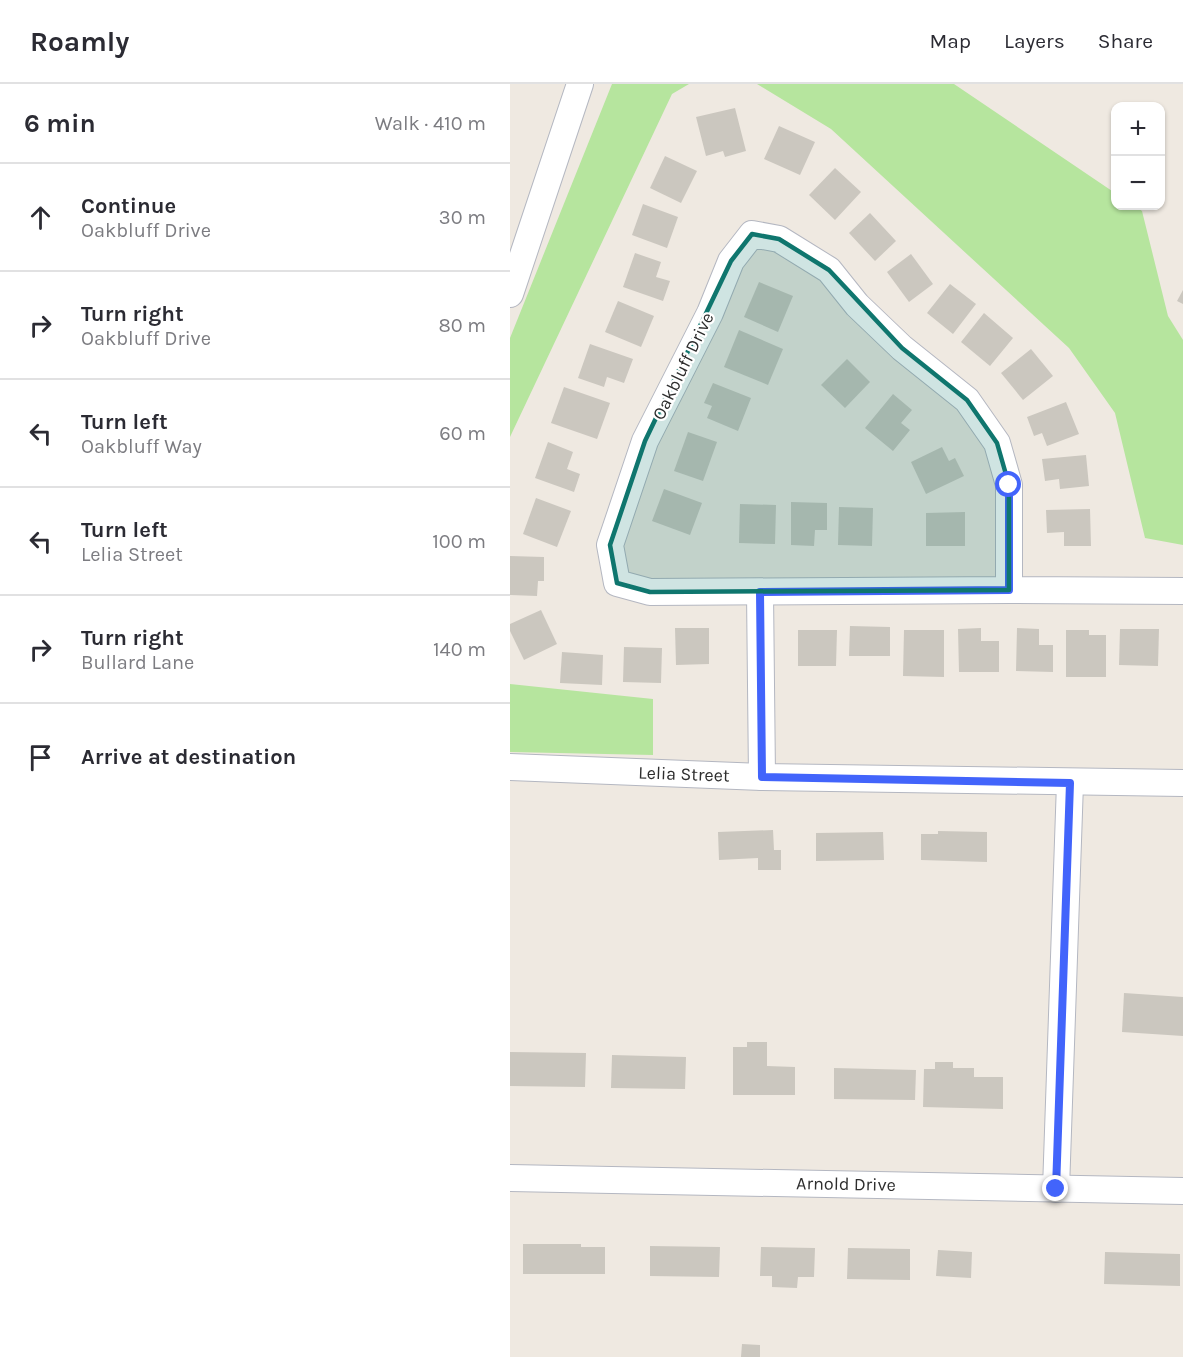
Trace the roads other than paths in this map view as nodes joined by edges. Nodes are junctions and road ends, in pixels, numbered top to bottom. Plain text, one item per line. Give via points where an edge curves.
1 (580, 84) edge
2 (510, 294) edge
3 (1009, 590) junction
4 (1183, 591) edge
5 (760, 592) junction
6 (510, 767) edge
7 (762, 777) junction
8 (1070, 783) junction
9 (1183, 783) edge
10 (510, 1178) edge
11 (1056, 1189) junction
12 (1183, 1191) edge

1 - 2 street
3 - 4 street, Oakbluff Drive
3 - 5 street, Oakbluff Drive
3 - 5 street, Oakbluff Drive via 1009,485 997,443 967,400 902,348 857,305 829,270 779,239 752,234 731,261 710,313 645,441 610,544 617,583 650,592
5 - 7 street
6 - 7 street, Lelia Street
7 - 8 street, Lelia Street
8 - 9 street, Lelia Street
8 - 11 street
10 - 11 street, Arnold Drive
11 - 12 street, Arnold Drive

